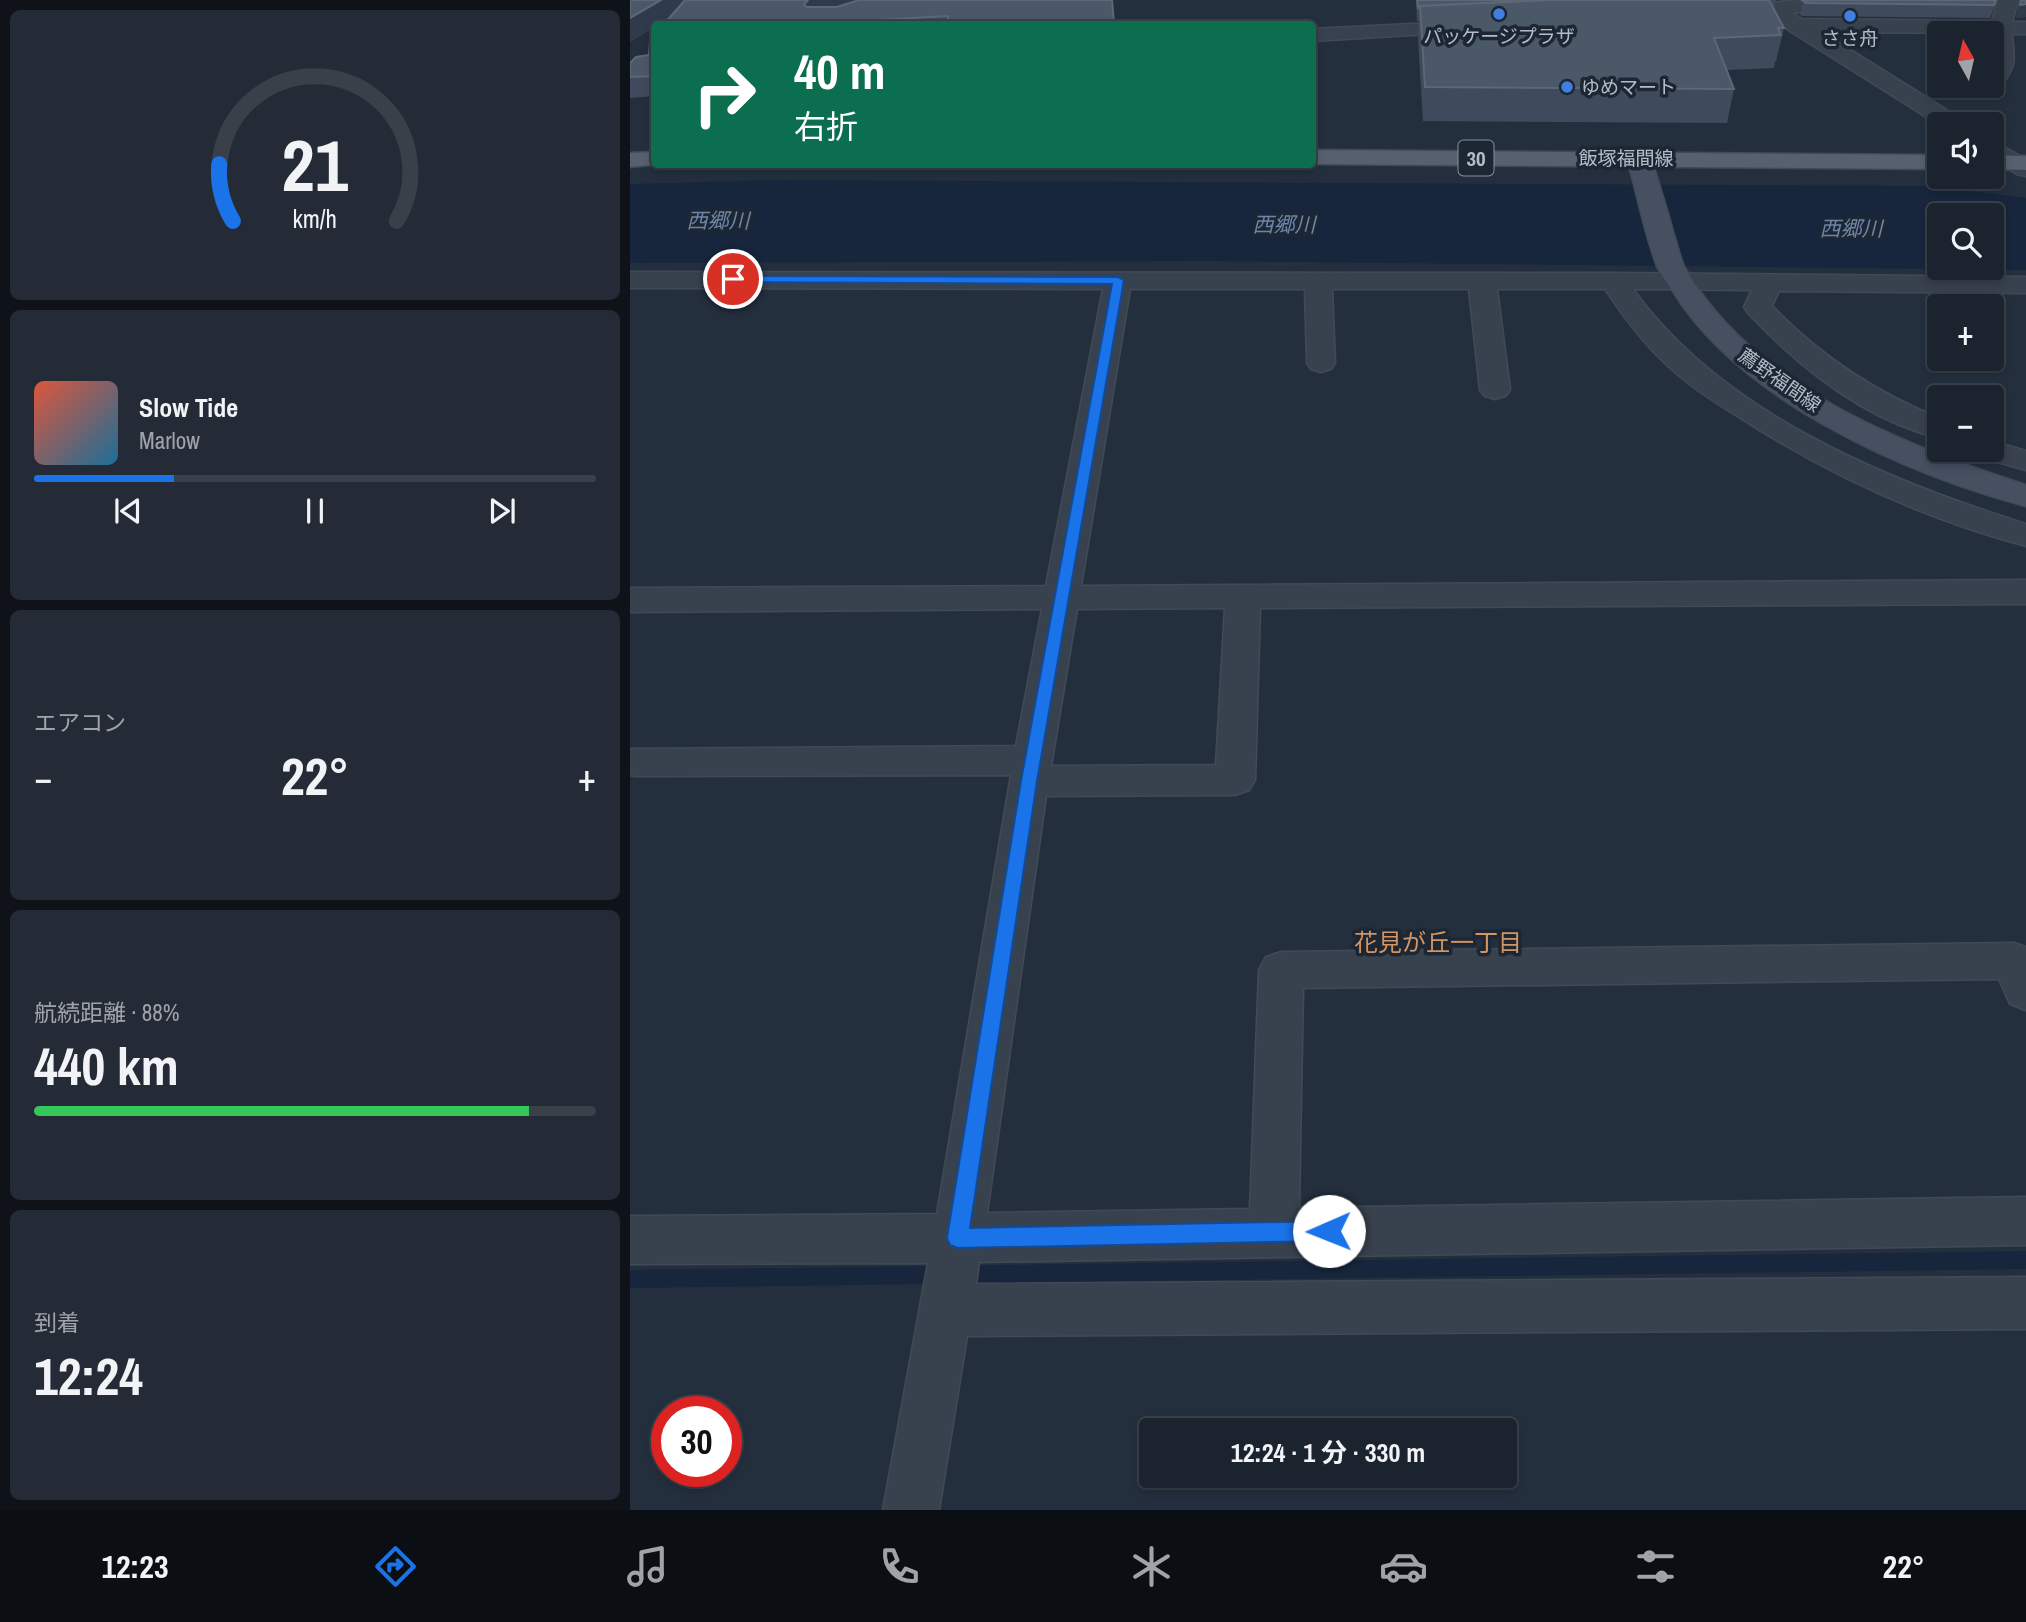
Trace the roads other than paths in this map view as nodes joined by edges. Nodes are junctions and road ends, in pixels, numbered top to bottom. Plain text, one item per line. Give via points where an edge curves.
1 (1869, 0) edge
2 (2008, 0) edge
3 (1838, 2) edge
4 (1765, 5) edge
5 (1699, 15) edge
6 (2003, 21) edge
7 (1794, 25) junction
8 (1494, 26) edge
9 (1927, 27) edge
10 (2004, 28) edge
11 (2026, 28) edge
12 (1316, 35) edge
13 (2004, 43) edge
14 (2004, 66) edge
15 (1972, 104) edge
16 (2004, 155) edge
17 (1316, 157) edge
18 (651, 159) edge
19 (630, 160) edge
20 (1927, 162) edge
21 (2004, 163) edge
22 (2023, 165) edge
23 (1642, 166) junction
24 (1674, 274) junction
25 (630, 280) edge
26 (1118, 280) junction
27 (1318, 281) junction
28 (1482, 281) junction
29 (1613, 281) junction
30 (1769, 283) junction
31 (2026, 285) edge
32 (1321, 363) dead end
33 (1495, 390) dead end
34 (1927, 424) edge
35 (2004, 454) edge
36 (2026, 461) edge
37 (2026, 496) edge
38 (2026, 535) edge
39 (2026, 592) edge
40 (1063, 598) junction
41 (630, 600) edge
42 (1243, 608) junction
43 (2026, 611) edge
44 (635, 762) dead end
45 (1031, 770) junction
46 (2026, 991) edge
47 (2026, 1221) edge
48 (1274, 1232) junction
49 (958, 1238) junction
50 (630, 1240) edge
51 (2026, 1303) edge
52 (946, 1310) junction
53 (911, 1510) edge

1 - 3 street
2 - 6 street
3 - 4 street
4 - 5 street
4 - 7 street
7 - 9 street
7 - 15 street
8 - 12 street
10 - 11 street
13 - 14 street
16 - 22 street
17 - 23 main road, 飯塚福間線 / 30
18 - 19 main road
20 - 23 main road, 飯塚福間線 / 30
21 - 22 main road
23 - 24 main road, 薦野福間線
24 - 29 street
24 - 30 street
24 - 37 main road, 薦野福間線 via 1707,322 1753,366 1817,409 1908,452
25 - 26 street
26 - 27 street
26 - 40 street
27 - 28 street
27 - 32 street
28 - 29 street
28 - 33 street
29 - 38 street via 1666,348 1752,414 1824,457
30 - 31 street
30 - 34 street via 1758,307 1782,333 1830,374
35 - 36 street
39 - 42 street
40 - 41 street
40 - 42 street
40 - 45 street
42 - 43 street
42 - 45 street via 1235,780
44 - 45 street
45 - 49 street
46 - 48 street via 2014,961 1281,970
47 - 48 street
48 - 49 street
49 - 50 street
49 - 52 street
51 - 52 street
52 - 53 street

